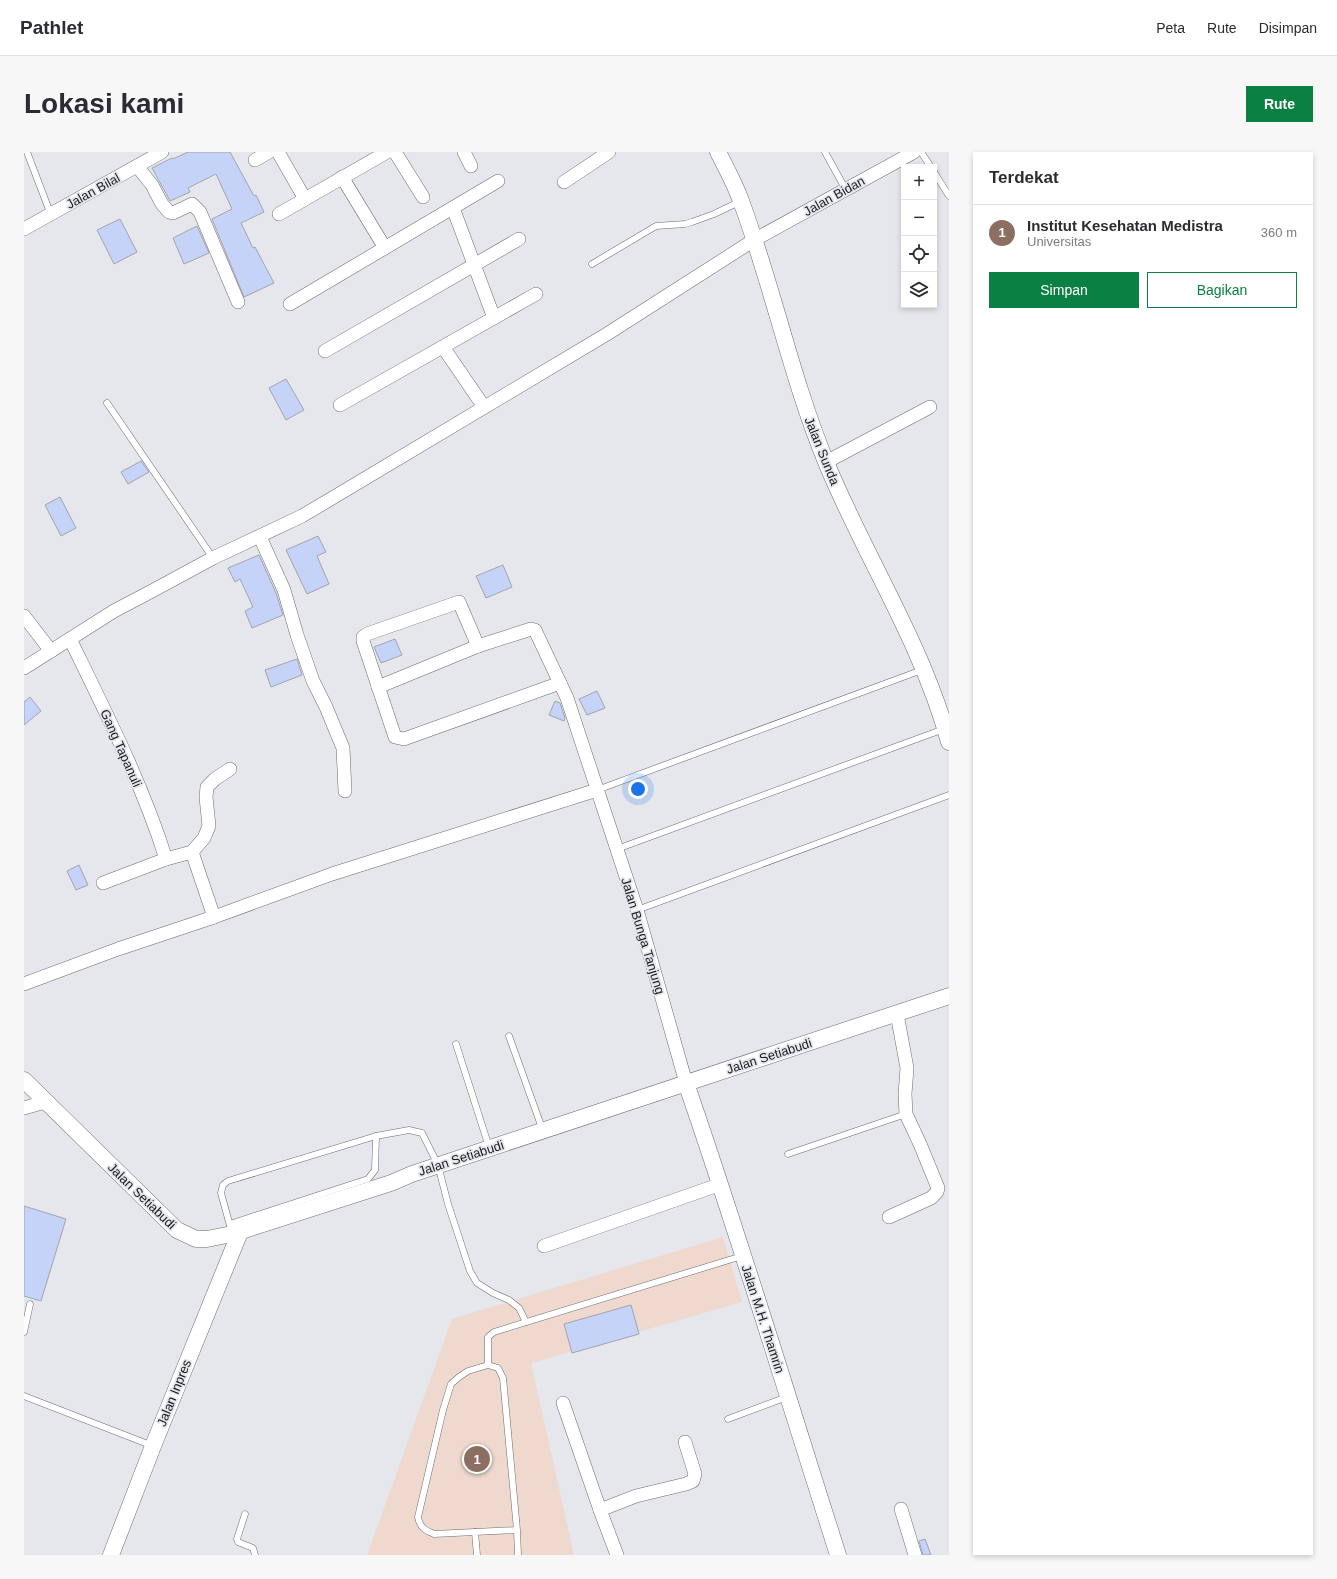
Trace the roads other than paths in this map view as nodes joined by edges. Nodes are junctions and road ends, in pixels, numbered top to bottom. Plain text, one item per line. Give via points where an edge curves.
1 (27, 152) edge
2 (269, 152) edge
3 (278, 152) edge
4 (387, 152) edge
5 (395, 152) edge
6 (464, 152) edge
7 (609, 152) edge
8 (718, 152) edge
9 (825, 152) edge
10 (914, 152) edge
11 (921, 152) edge
12 (153, 154) edge
13 (255, 160) dead end
14 (929, 164) edge
15 (137, 166) junction
16 (471, 166) dead end
17 (342, 177) junction
18 (937, 177) edge
19 (498, 181) dead end
20 (564, 182) dead end
21 (846, 190) junction
22 (949, 196) edge
23 (423, 197) dead end
24 (305, 199) junction
25 (741, 200) junction
26 (453, 208) junction
27 (51, 214) junction
28 (279, 214) dead end
29 (24, 229) edge
30 (519, 238) dead end
31 (754, 240) junction
32 (385, 248) junction
33 (474, 264) junction
34 (592, 264) dead end
35 (536, 294) dead end
36 (238, 302) dead end
37 (290, 304) dead end
38 (494, 318) junction
39 (443, 347) junction
40 (325, 351) dead end
41 (107, 403) dead end
42 (340, 405) dead end
43 (484, 407) junction
44 (930, 407) dead end
45 (826, 462) junction
46 (260, 537) junction
47 (213, 558) junction
48 (24, 616) edge
49 (70, 639) junction
50 (478, 646) junction
51 (51, 651) junction
52 (24, 668) edge
53 (924, 669) junction
54 (560, 683) junction
55 (378, 687) junction
56 (947, 735) edge
57 (230, 769) dead end
58 (597, 790) junction
59 (345, 791) dead end
60 (949, 795) edge
61 (617, 850) junction
62 (192, 852) junction
63 (166, 860) junction
64 (103, 883) dead end
65 (637, 910) junction
66 (214, 917) junction
67 (24, 984) edge
68 (949, 996) edge
69 (897, 1014) junction
70 (509, 1036) dead end
71 (456, 1044) dead end
72 (24, 1080) edge
73 (686, 1083) junction
74 (45, 1102) junction
75 (24, 1108) edge
76 (906, 1114) junction
77 (543, 1131) junction
78 (376, 1136) junction
79 (489, 1148) junction
80 (788, 1154) dead end
81 (438, 1165) junction
82 (721, 1184) junction
83 (889, 1217) dead end
84 (234, 1230) junction
85 (544, 1246) dead end
86 (742, 1256) junction
87 (30, 1304) dead end
88 (526, 1322) junction
89 (24, 1332) edge
90 (488, 1365) junction
91 (24, 1396) edge
92 (787, 1397) junction
93 (563, 1403) dead end
94 (728, 1419) dead end
95 (685, 1442) dead end
96 (153, 1446) junction
97 (901, 1509) dead end
98 (600, 1510) junction
99 (245, 1514) dead end
100 (517, 1530) junction
101 (475, 1532) junction
102 (111, 1555) edge
103 (255, 1555) edge
104 (477, 1555) edge
105 (518, 1555) edge
106 (617, 1555) edge
107 (838, 1555) edge
108 (915, 1555) edge

1 - 27 lane
2 - 13 street
3 - 24 street
4 - 17 street
5 - 23 street
6 - 16 street
7 - 20 street
8 - 25 street, Jalan Sunda
9 - 21 lane
10 - 21 street, Jalan Bidan
11 - 14 lane
12 - 15 street, Jalan Bilal
15 - 27 street, Jalan Bilal
15 - 36 street via 169,212 173,213 192,204 200,212
17 - 24 street
17 - 32 street
18 - 22 lane
19 - 26 street
21 - 31 street, Jalan Bidan
24 - 28 street
25 - 31 street, Jalan Sunda
25 - 34 lane via 714,214 685,224 656,226
26 - 32 street
26 - 33 street
27 - 29 street, Jalan Bilal
30 - 33 street
31 - 43 street, Jalan Bidan via 607,334
31 - 45 street, Jalan Sunda via 803,402
32 - 37 street
33 - 38 street
33 - 40 street
35 - 38 street
38 - 39 street
39 - 42 street
39 - 43 street
41 - 47 lane
43 - 46 street, Jalan Bidan via 302,516
44 - 45 street
45 - 53 street, Jalan Sunda
46 - 47 street, Jalan Bidan
46 - 59 street via 284,590 313,682 343,748
47 - 49 street, Jalan Bidan via 114,611
48 - 51 street
49 - 51 street, Jalan Bidan
49 - 63 street, Gang Tapanuli via 118,737 159,836
50 - 54 street, Jalan Bunga Tanjung via 533,629
50 - 55 street
50 - 55 street via 458,602 367,634 362,641
51 - 52 street, Jalan Bidan
53 - 56 street, Jalan Sunda
53 - 58 lane
54 - 55 street via 404,739 395,737
54 - 58 street, Jalan Bunga Tanjung
56 - 61 lane
57 - 62 street via 207,787 209,826 204,838
58 - 61 street, Jalan Bunga Tanjung
58 - 66 street via 336,873
60 - 65 lane
61 - 65 street, Jalan Bunga Tanjung
62 - 63 street
62 - 66 street
63 - 64 street
65 - 73 street, Jalan Bunga Tanjung
66 - 67 street
68 - 69 street, Jalan Setiabudi
69 - 73 street, Jalan Setiabudi
69 - 76 street via 907,1068
70 - 77 lane
71 - 79 lane
72 - 74 street, Jalan Setiabudi
73 - 77 street, Jalan Setiabudi
73 - 82 street, Jalan M.H. Thamrin
74 - 75 street
74 - 84 street, Jalan Setiabudi via 177,1230 196,1238 207,1239
76 - 80 lane
76 - 83 street via 938,1188 931,1198
77 - 79 street, Jalan Setiabudi
78 - 81 lane via 409,1130 422,1133
78 - 84 lane via 375,1170 368,1179
78 - 84 lane via 228,1181 223,1185 221,1193
79 - 81 street, Jalan Setiabudi
81 - 84 street, Jalan Setiabudi via 391,1183
81 - 88 lane via 448,1204 473,1277 493,1293 510,1300 519,1308
82 - 85 street
82 - 86 street, Jalan M.H. Thamrin
84 - 96 street, Jalan Inpres
86 - 88 lane
86 - 92 street, Jalan M.H. Thamrin
87 - 89 lane
88 - 90 lane via 490,1334
90 - 100 lane via 498,1368 503,1378
90 - 101 lane via 468,1371 451,1384 418,1517 424,1530 434,1534
91 - 96 lane
92 - 94 lane
92 - 107 street, Jalan M.H. Thamrin
93 - 98 street
95 - 98 street via 695,1474 693,1481 636,1496
96 - 102 street, Jalan Inpres
97 - 108 street
98 - 106 street
99 - 103 lane via 237,1539 238,1542 253,1548
100 - 101 lane
100 - 105 lane
101 - 104 lane

